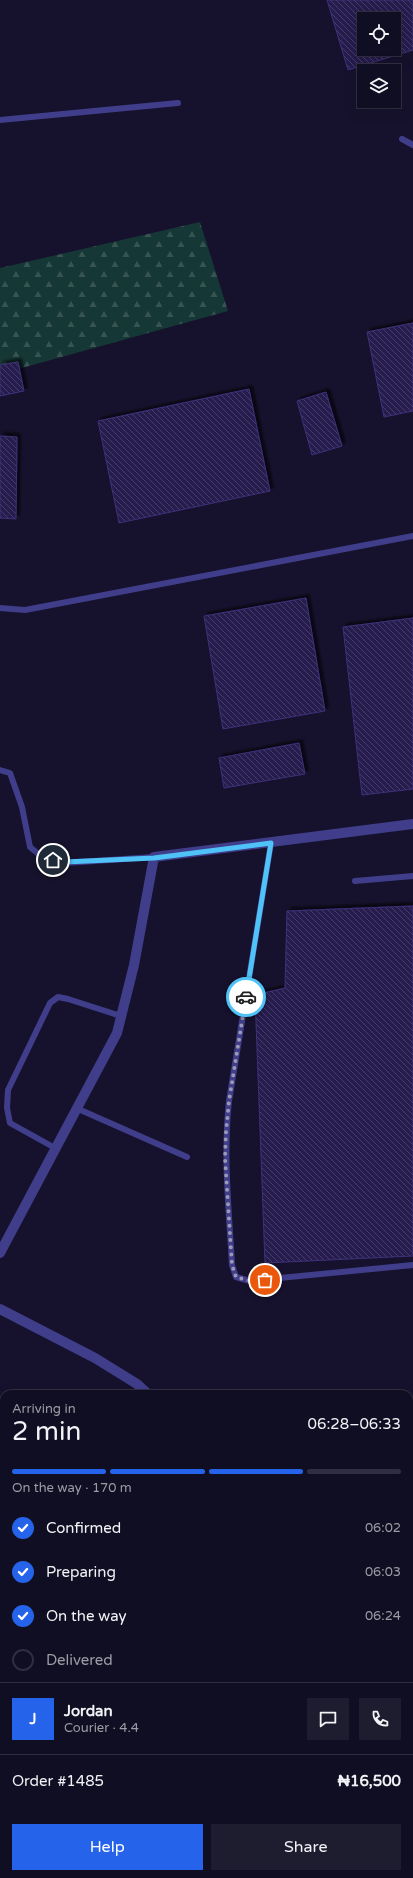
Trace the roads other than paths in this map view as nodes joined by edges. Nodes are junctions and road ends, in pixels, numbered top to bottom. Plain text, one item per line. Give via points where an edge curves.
1 (178, 103) dead end
2 (0, 120) edge
3 (402, 139) dead end
4 (413, 145) edge
5 (413, 536) edge
6 (0, 608) edge
7 (0, 770) edge
8 (413, 824) edge
9 (271, 843) junction
10 (154, 858) junction
11 (413, 876) edge
12 (355, 881) dead end
13 (121, 1016) junction
14 (76, 1108) junction
15 (55, 1148) junction
16 (187, 1157) dead end
17 (0, 1253) edge
18 (413, 1265) edge
19 (0, 1309) edge
20 (144, 1390) edge

1 - 2 lane
3 - 4 lane
5 - 6 lane via 25,610
7 - 10 lane via 10,773 13,778 30,847 42,857 64,862
8 - 9 street
9 - 10 street
9 - 18 lane via 226,1132 225,1158 232,1265 236,1277 250,1281
10 - 13 street via 134,965
11 - 12 lane
13 - 14 street via 117,1033
13 - 15 lane via 58,997 50,1002 8,1090 7,1108 10,1123
14 - 15 street
14 - 16 lane
15 - 17 street
19 - 20 street via 95,1358

